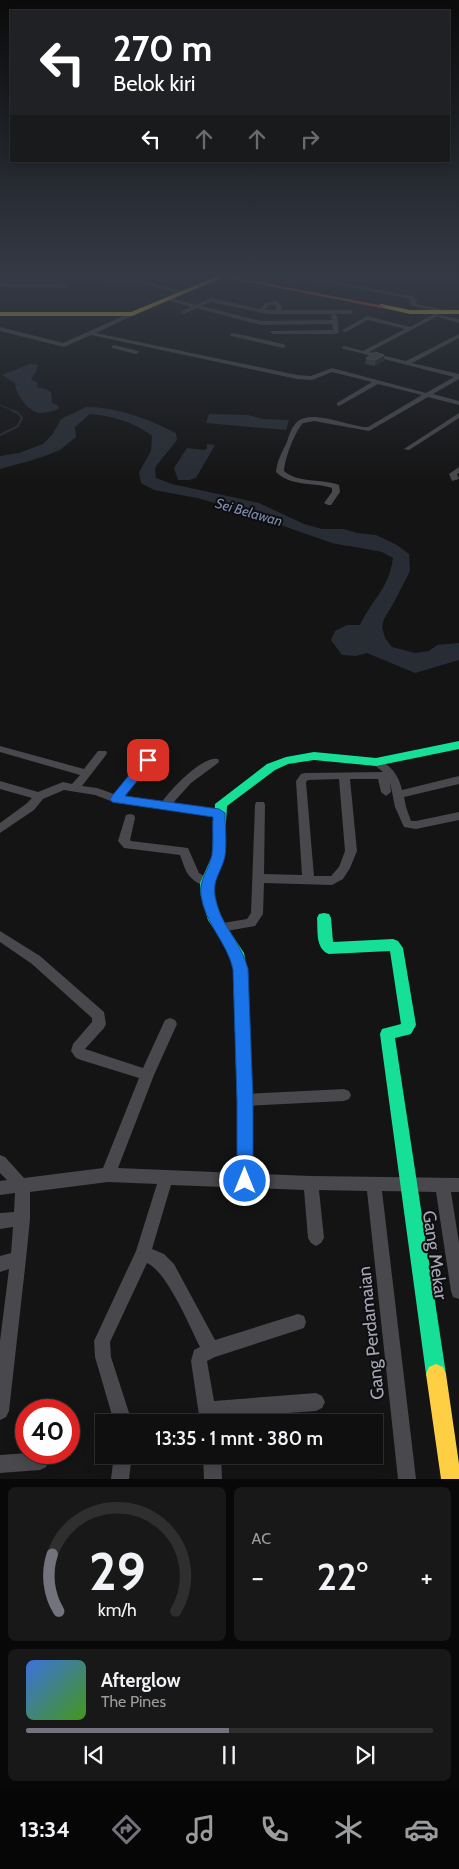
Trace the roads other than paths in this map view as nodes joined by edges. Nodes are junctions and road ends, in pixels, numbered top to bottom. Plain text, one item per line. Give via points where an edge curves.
1 (135, 346) edge
2 (145, 346) edge
3 (376, 346) edge
4 (440, 346) edge
5 (114, 347) dead end
6 (344, 348) dead end
7 (364, 353) junction
8 (407, 363) junction
9 (459, 376) edge
10 (378, 381) junction
11 (429, 394) junction
12 (459, 403) edge
13 (339, 404) dead end
14 (459, 416) edge
15 (408, 449) dead end
16 (459, 469) edge
17 (455, 479) dead end
18 (328, 503) dead end
19 (459, 745) edge
20 (0, 750) edge
21 (102, 754) dead end
22 (148, 760) dead end
23 (214, 761) dead end
24 (376, 762) junction
25 (87, 773) junction
26 (344, 775) junction
27 (459, 780) edge
28 (0, 785) edge
29 (75, 788) junction
30 (386, 792) dead end
31 (399, 794) junction
32 (39, 796) junction
33 (116, 799) junction
34 (260, 805) dead end
35 (165, 806) junction
36 (219, 813) junction
37 (459, 816) edge
38 (130, 818) dead end
39 (1, 828) edge
40 (257, 878) junction
41 (308, 880) junction
42 (207, 882) junction
43 (324, 918) dead end
44 (221, 927) junction
45 (0, 936) edge
46 (170, 1024) dead end
47 (147, 1075) junction
48 (344, 1095) dead end
49 (245, 1100) junction
50 (0, 1162) edge
51 (108, 1174) junction
52 (166, 1178) junction
53 (245, 1181) junction
54 (311, 1183) junction
55 (374, 1183) junction
56 (407, 1184) junction
57 (442, 1185) junction
58 (22, 1186) junction
59 (459, 1186) edge
60 (0, 1188) edge
61 (22, 1219) junction
62 (0, 1221) edge
63 (316, 1238) dead end
64 (143, 1253) junction
65 (18, 1259) junction
66 (0, 1264) edge
67 (459, 1291) edge
68 (298, 1322) dead end
69 (211, 1350) junction
70 (316, 1402) dead end
71 (0, 1411) edge
72 (121, 1414) edge
73 (209, 1414) edge
74 (224, 1414) edge
75 (15, 1463) edge
76 (0, 1464) edge
77 (121, 1464) edge
78 (212, 1464) edge
79 (120, 1479) edge
80 (213, 1479) edge
81 (407, 1479) edge
82 (450, 1479) edge

1 - 5 street via 137,355
2 - 10 street via 297,377 312,378 332,370
3 - 7 street
4 - 8 street
6 - 7 street
7 - 8 street
8 - 9 street
9 - 11 street
10 - 11 street
10 - 13 street
11 - 12 street
11 - 18 street via 370,429 309,419 300,422 280,472 292,479 336,488
14 - 15 street
16 - 17 street via 453,474
19 - 24 street
20 - 25 street
21 - 25 street
22 - 33 street
23 - 35 street via 184,782
24 - 31 street via 392,774
24 - 36 street via 314,756 286,760 226,798
25 - 29 street
26 - 30 street via 381,775
26 - 41 street via 351,851 336,880
26 - 41 street via 305,777 301,782
27 - 31 street
28 - 32 street
29 - 32 street via 58,786
29 - 33 street
31 - 37 street via 402,816 408,824
32 - 39 street via 30,807
33 - 35 street
34 - 40 street
35 - 36 street
36 - 42 street via 218,856
38 - 42 street via 124,841 137,846 184,851 194,876
40 - 41 street
40 - 44 street via 257,914 254,921 241,926
42 - 44 street via 210,907
43 - 56 street, Gang Mekar via 329,948 386,944 396,948 409,1025 406,1030 387,1034
44 - 49 street via 237,954 240,969
45 - 47 street via 36,960 100,1016 99,1024 78,1048 81,1054
46 - 47 street
47 - 51 street
48 - 49 street
49 - 53 street
50 - 58 street
51 - 52 street
51 - 58 street
52 - 53 street
52 - 64 street
53 - 54 street
54 - 55 street
54 - 63 street
55 - 56 street
55 - 81 street, Gang Perdamaian
56 - 57 street
56 - 82 street, Gang Mekar
57 - 59 street
57 - 67 street
58 - 60 street
58 - 61 street
61 - 62 street
61 - 65 street
64 - 69 street via 158,1260 168,1270
64 - 72 street via 102,1341 103,1357
65 - 66 street
65 - 71 street
68 - 69 street
69 - 73 street via 200,1356
70 - 74 street
75 - 76 street
77 - 79 street
78 - 80 street

